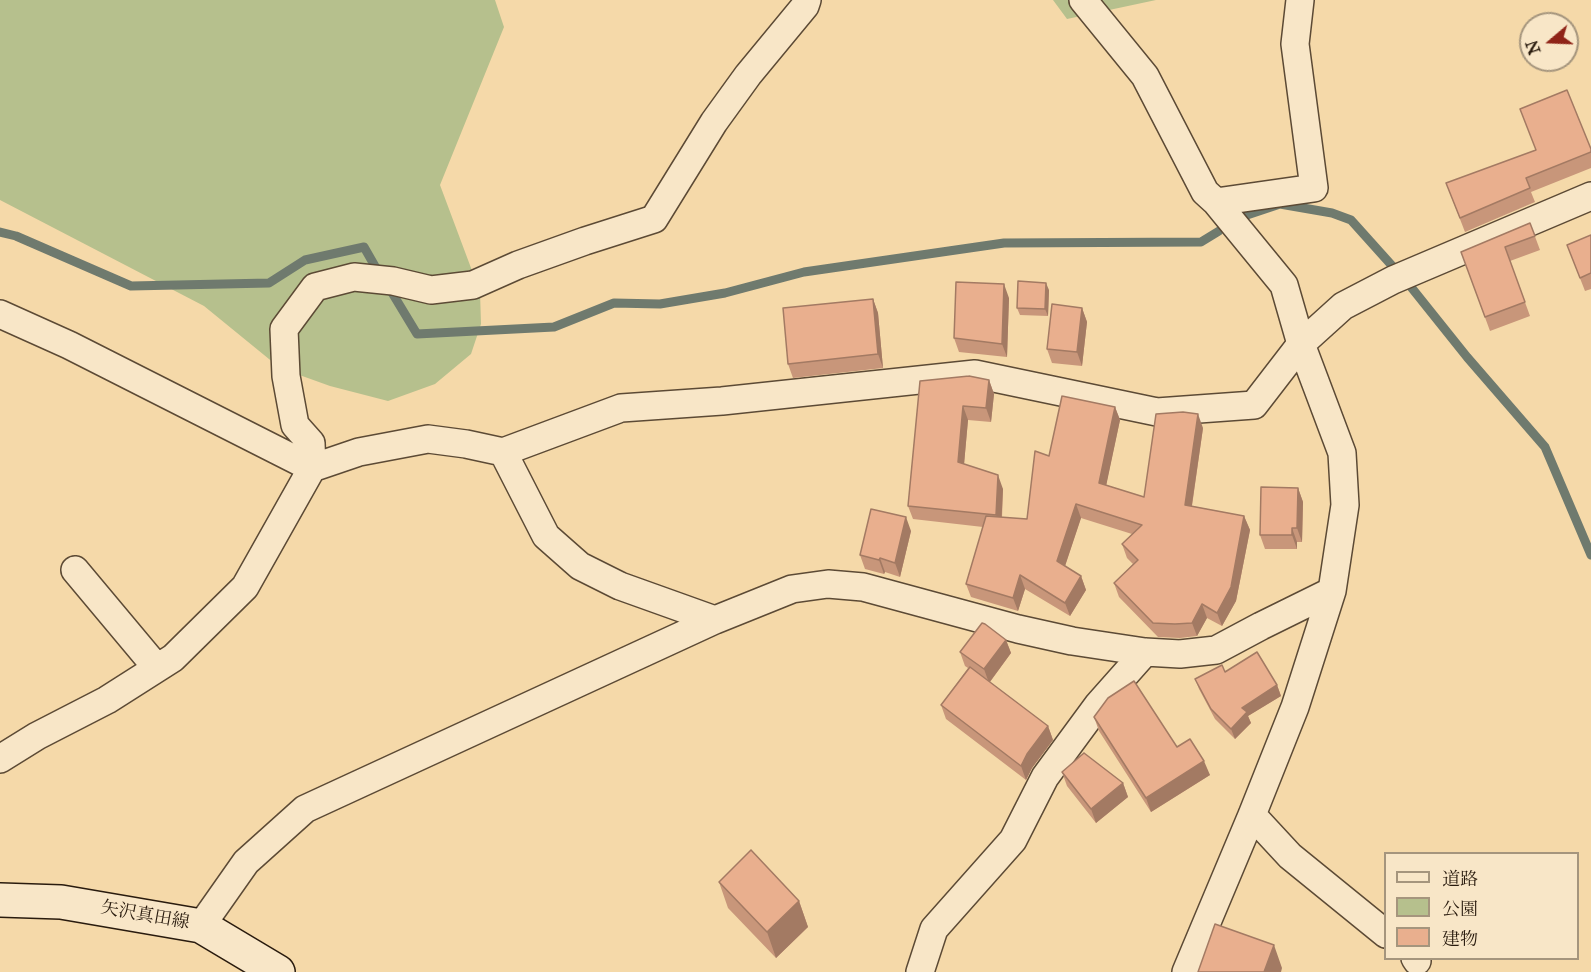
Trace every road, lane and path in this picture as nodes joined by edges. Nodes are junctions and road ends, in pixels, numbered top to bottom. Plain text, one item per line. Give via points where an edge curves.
1 (807, 0) edge
2 (1083, 0) edge
3 (1300, 0) edge
4 (1591, 196) edge
5 (1216, 202) junction
6 (0, 314) edge
7 (1301, 344) junction
8 (295, 425) junction
9 (277, 451) junction
10 (503, 452) junction
11 (312, 468) junction
12 (75, 570) dead end
13 (1332, 591) junction
14 (715, 620) junction
15 (1145, 652) junction
16 (157, 668) junction
17 (0, 759) edge
18 (1252, 814) junction
19 (0, 900) edge
20 (201, 926) junction
21 (1384, 932) edge
22 (278, 972) edge
23 (920, 972) edge
24 (1186, 972) edge

1 - 8 street via 714,122 654,219 518,265 472,285 430,290 354,277 315,287 284,329 286,376
2 - 5 street via 1145,76 1205,192
3 - 5 street via 1295,44 1314,188
4 - 7 street via 1393,280 1343,306
5 - 7 street via 1284,285
6 - 9 street
7 - 10 street via 1254,405 1157,412 975,374 621,408
7 - 13 street via 1342,453 1346,505
8 - 9 street
8 - 11 street via 311,443
9 - 11 street
10 - 11 street via 428,439 359,452
10 - 14 street via 546,536 580,566 620,586
11 - 16 street via 245,587 174,658
12 - 16 street
13 - 15 street via 1216,650
13 - 18 street via 1295,707
14 - 15 street via 792,589 828,584 863,587 1072,641
14 - 20 street via 305,809 246,862
15 - 23 street via 1098,705 1045,777 1013,840 934,928
16 - 17 street
18 - 21 street via 1290,856
18 - 24 street
19 - 20 main road, 矢沢真田線 via 61,902
20 - 22 main road, 矢沢真田線

